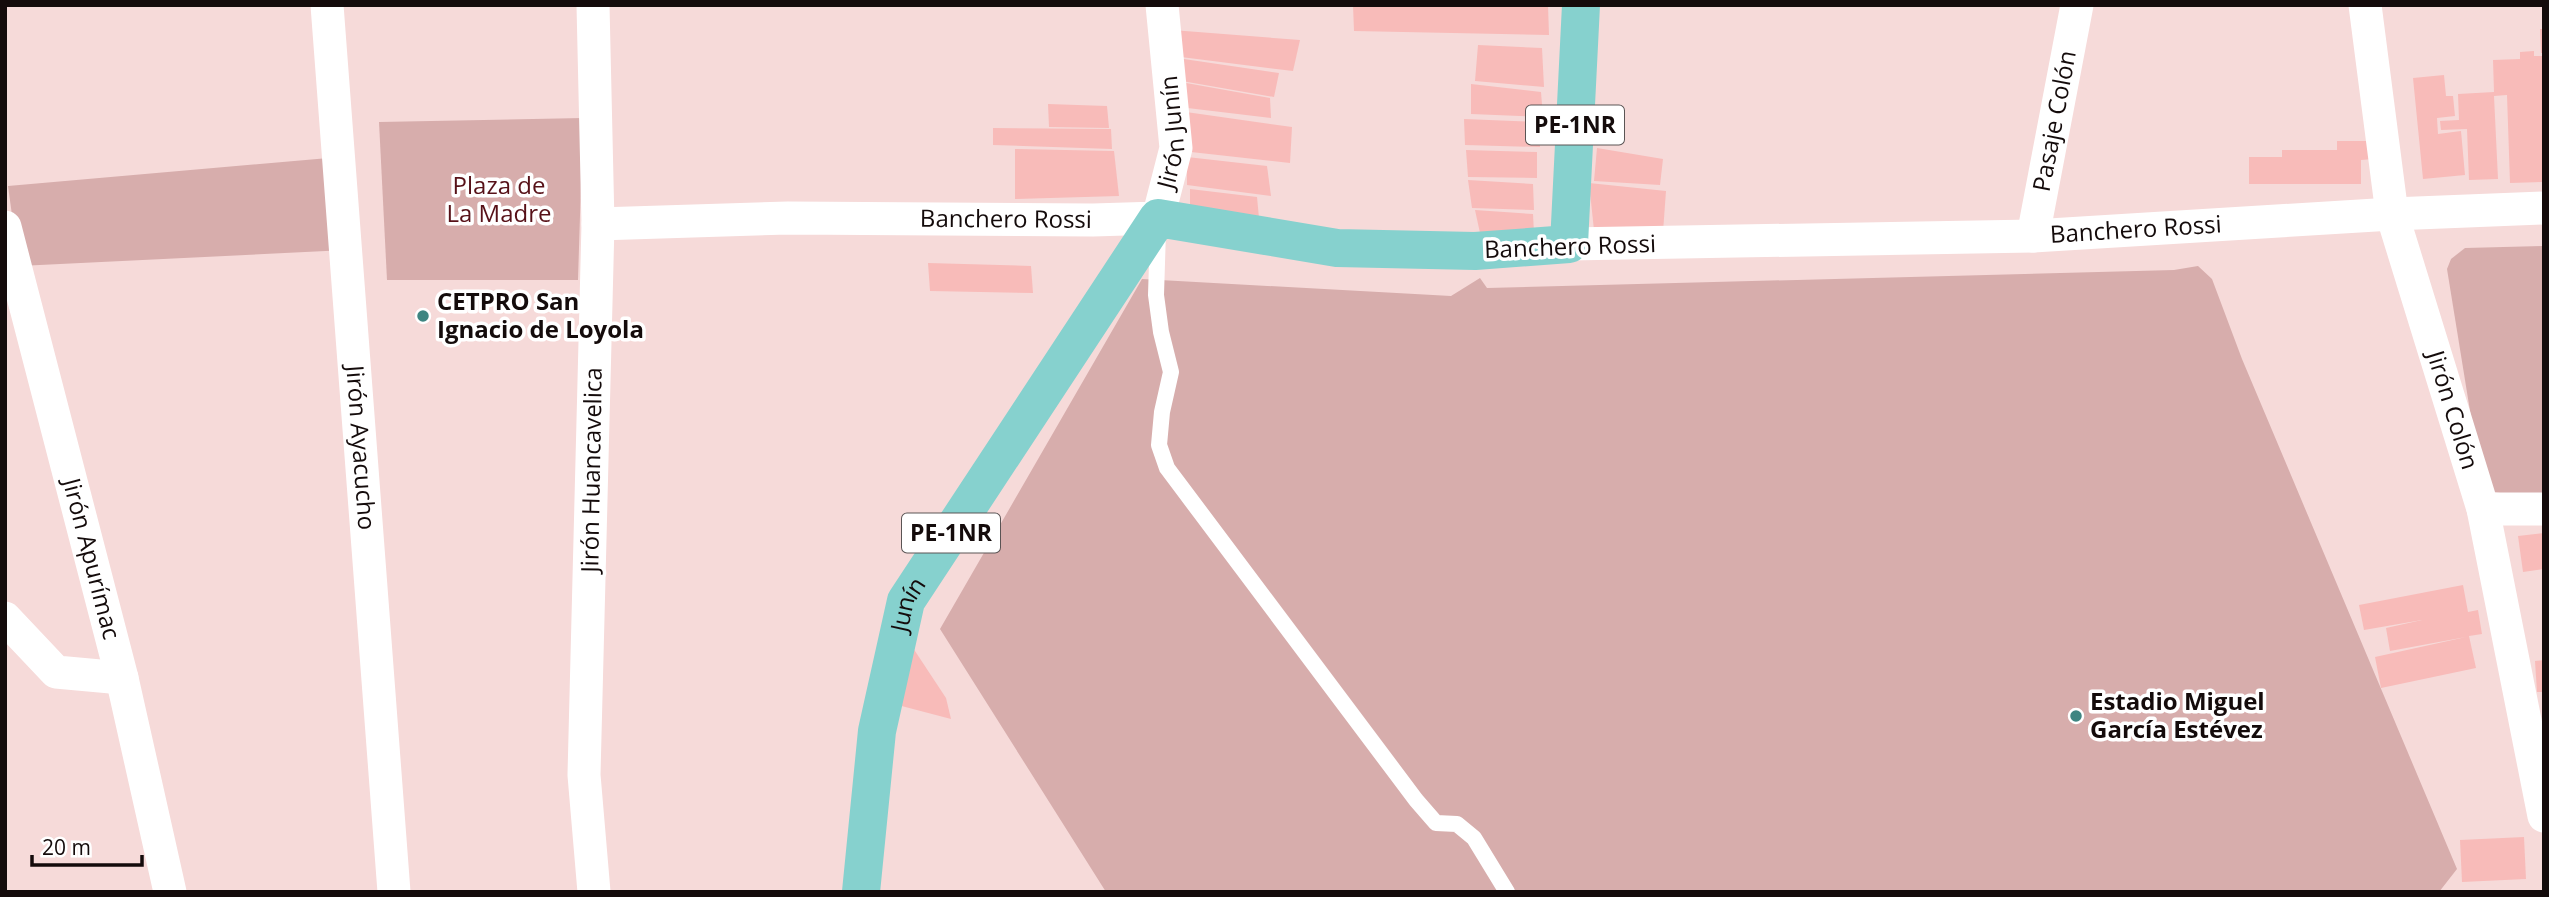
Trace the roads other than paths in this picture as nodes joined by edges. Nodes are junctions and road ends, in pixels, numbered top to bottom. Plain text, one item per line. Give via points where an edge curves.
1 (327, 5) edge
2 (593, 5) edge
3 (1162, 5) edge
4 (1581, 5) edge
5 (2077, 5) edge
6 (2365, 5) edge
7 (2544, 208) edge
8 (2392, 214) junction
9 (1158, 218) junction
10 (598, 224) junction
11 (5, 227) edge
12 (2033, 236) junction
13 (1569, 244) junction
14 (2483, 509) junction
15 (2544, 509) edge
16 (5, 618) edge
17 (122, 678) junction
18 (2544, 816) edge
19 (170, 892) edge
20 (394, 892) edge
21 (594, 892) edge
22 (861, 892) edge
23 (1507, 892) edge

1 - 20 street, Jirón Ayacucho
2 - 10 street, Jirón Huancavelica
3 - 9 street, Jirón Junín via 1176,148
4 - 13 main road, PE-1NR
5 - 12 street, Pasaje Colón
6 - 8 street, Jirón Colón
7 - 8 street, Banchero Rossi
8 - 12 street, Banchero Rossi
8 - 14 street, Jirón Colón
9 - 10 street, Banchero Rossi via 788,218
9 - 13 main road, Banchero Rossi via 1337,248 1475,251
9 - 22 main road, Junín / PE-1NR via 906,601 877,730
9 - 23 lane via 1156,295 1171,372 1159,445 1167,468 1416,800 1436,823 1458,824 1474,838
10 - 21 street, Jirón Huancavelica via 584,775
11 - 17 street, Jirón Apurímac
12 - 13 street, Banchero Rossi
14 - 15 street
14 - 18 street, Jirón Colón
16 - 17 street via 56,672
17 - 19 street, Jirón Apurímac

